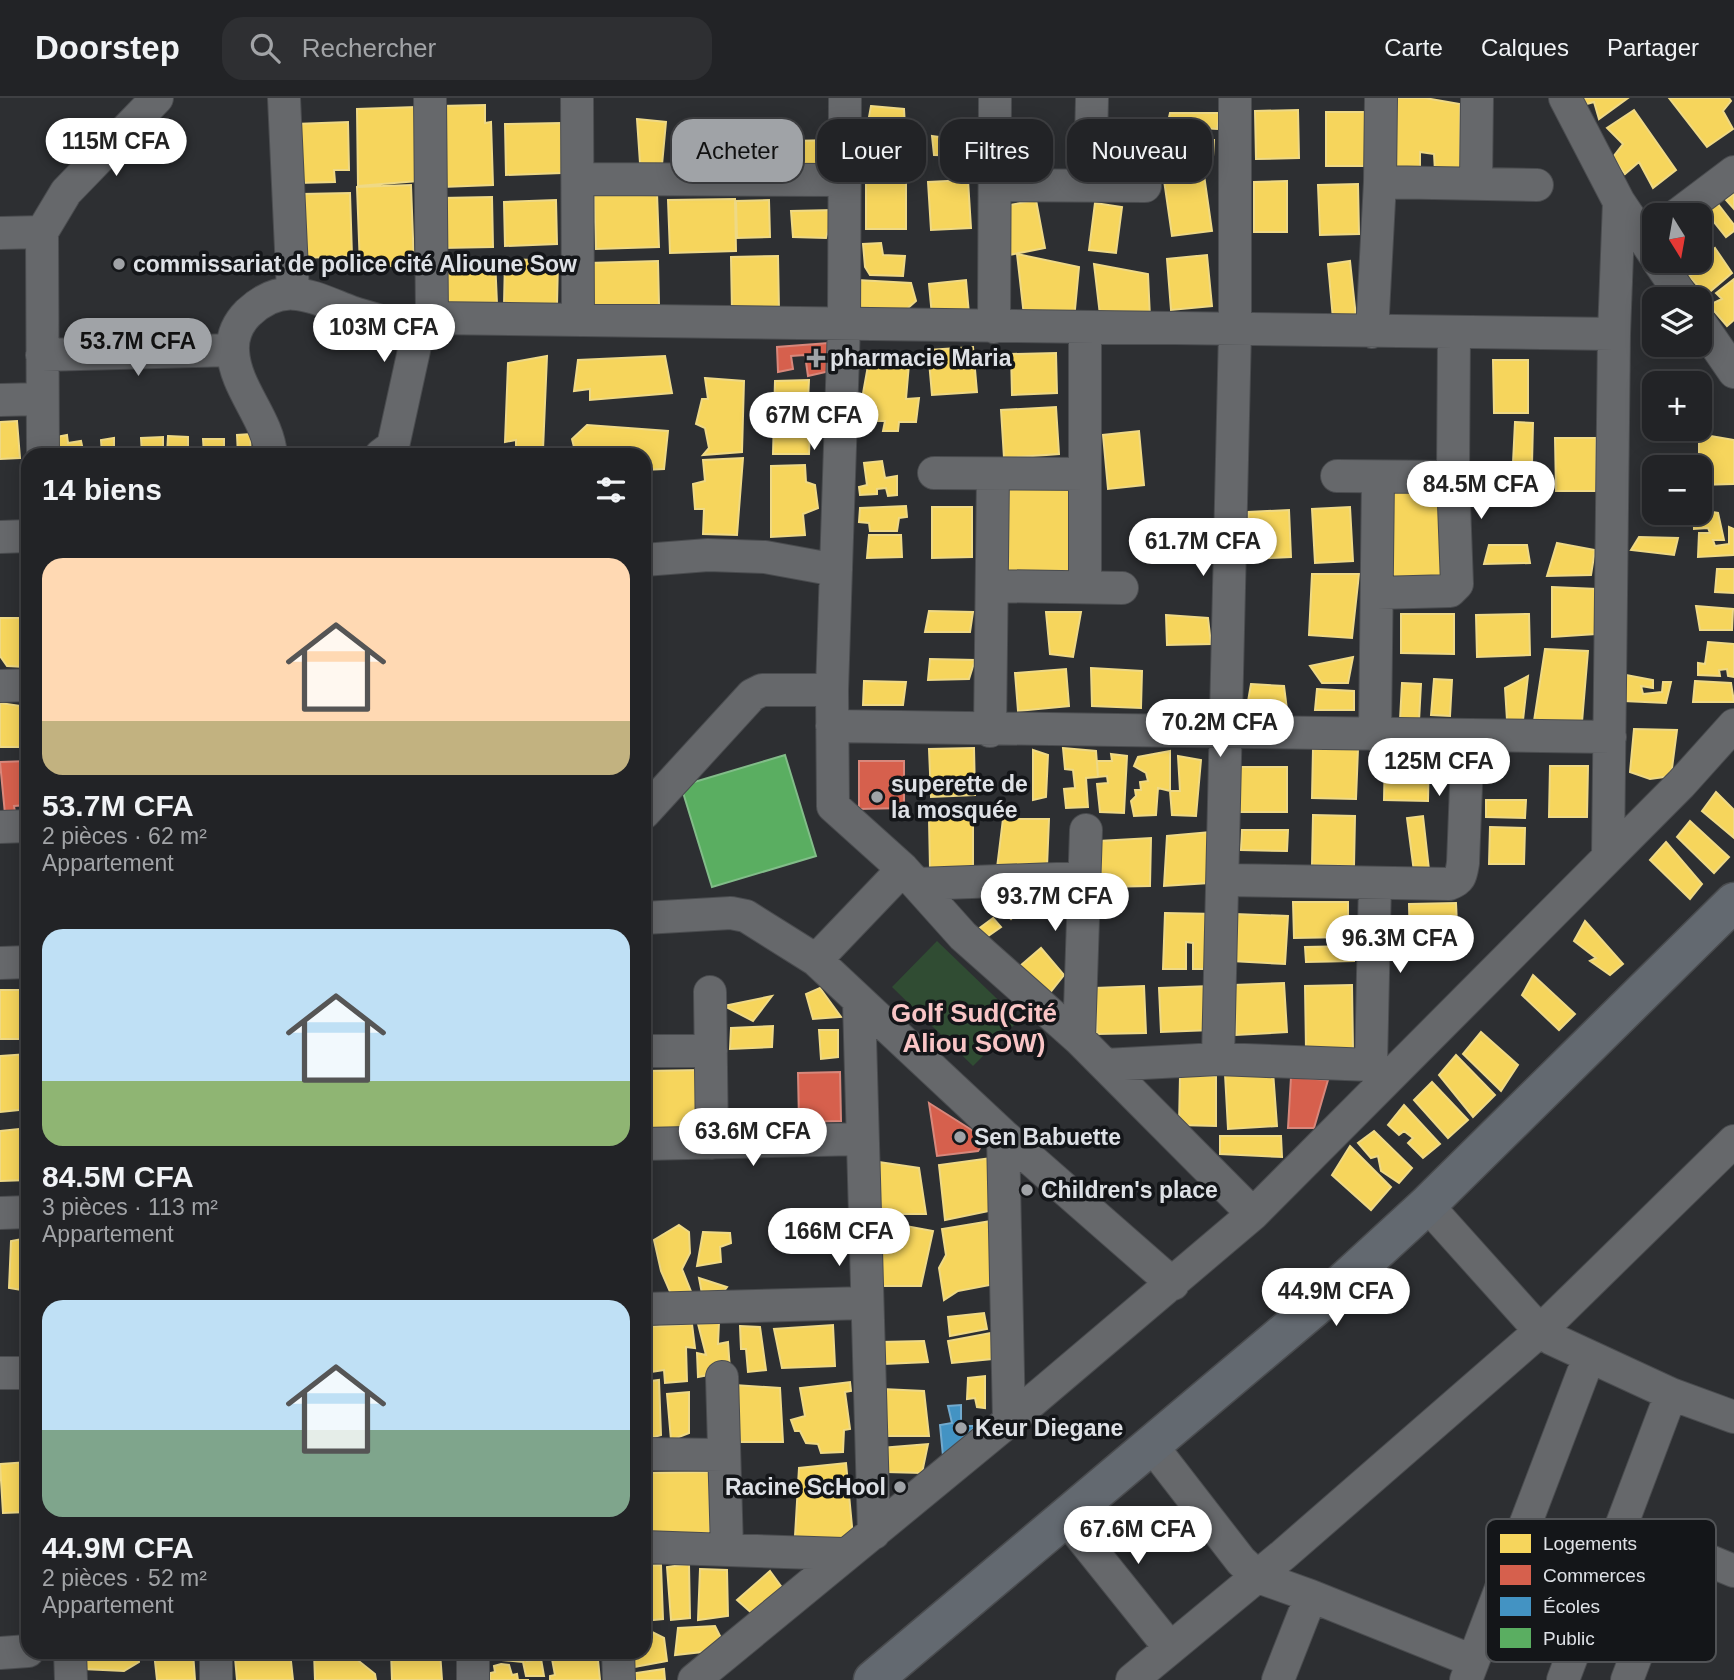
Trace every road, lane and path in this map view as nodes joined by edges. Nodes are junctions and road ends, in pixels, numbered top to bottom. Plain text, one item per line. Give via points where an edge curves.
1 (157, 98) edge
2 (284, 98) edge
3 (430, 98) edge
4 (577, 98) edge
5 (845, 98) edge
6 (996, 98) edge
7 (1091, 98) edge
8 (1235, 98) edge
9 (1381, 98) edge
10 (1477, 98) edge
11 (1565, 98) edge
12 (845, 119) edge
13 (1734, 172) edge
14 (578, 179) junction
15 (817, 180) edge
16 (844, 182) edge
17 (1380, 182) junction
18 (1476, 183) junction
19 (995, 185) junction
20 (1090, 185) junction
21 (1537, 185) dead end
22 (1145, 186) dead end
23 (1619, 202) junction
24 (1693, 203) edge
25 (42, 232) junction
26 (0, 233) edge
27 (1642, 233) edge
28 (293, 292) junction
29 (578, 320) junction
30 (844, 324) junction
31 (425, 325) junction
32 (994, 327) junction
33 (1085, 330) junction
34 (1235, 331) junction
35 (1371, 332) junction
36 (1454, 333) junction
37 (1614, 334) junction
38 (1712, 340) edge
39 (233, 350) junction
40 (42, 355) junction
41 (1734, 372) edge
42 (42, 399) junction
43 (0, 400) edge
44 (43, 448) edge
45 (270, 448) edge
46 (393, 448) edge
47 (934, 473) dead end
48 (993, 474) junction
49 (1085, 474) junction
50 (1337, 476) dead end
51 (1378, 477) junction
52 (1453, 477) junction
53 (21, 536) edge
54 (0, 537) edge
55 (651, 559) edge
56 (836, 570) junction
57 (992, 586) junction
58 (1084, 587) junction
59 (1122, 588) dead end
60 (1377, 593) junction
61 (21, 685) edge
62 (0, 686) edge
63 (832, 690) junction
64 (1734, 725) edge
65 (832, 726) junction
66 (990, 731) junction
67 (1224, 733) junction
68 (1375, 735) junction
69 (1468, 736) junction
70 (1610, 737) junction
71 (651, 805) edge
72 (21, 826) edge
73 (0, 827) edge
74 (1086, 830) dead end
75 (1608, 857) junction
76 (910, 876) junction
77 (1083, 878) junction
78 (1223, 880) junction
79 (1376, 883) junction
80 (1734, 902) edge
81 (651, 913) edge
82 (816, 960) junction
83 (21, 962) edge
84 (0, 963) edge
85 (710, 992) dead end
86 (859, 1002) junction
87 (1079, 1039) junction
88 (651, 1051) edge
89 (711, 1051) junction
90 (1218, 1059) junction
91 (1105, 1065) junction
92 (1379, 1072) junction
93 (1003, 1135) junction
94 (861, 1139) junction
95 (1734, 1141) edge
96 (712, 1143) junction
97 (651, 1144) edge
98 (1427, 1205) junction
99 (21, 1212) edge
100 (0, 1213) edge
101 (1252, 1214) junction
102 (1173, 1284) junction
103 (866, 1303) junction
104 (651, 1308) edge
105 (1540, 1331) junction
106 (1589, 1357) junction
107 (0, 1373) edge
108 (21, 1373) edge
109 (722, 1377) dead end
110 (1671, 1394) junction
111 (1734, 1417) edge
112 (1009, 1421) junction
113 (1152, 1446) junction
114 (651, 1454) edge
115 (723, 1455) junction
116 (1065, 1517) junction
117 (1527, 1519) edge
118 (1624, 1519) edge
119 (873, 1533) junction
120 (651, 1547) edge
121 (727, 1549) junction
122 (843, 1554) junction
123 (1716, 1564) edge
124 (1734, 1571) edge
125 (1258, 1577) junction
126 (1311, 1596) junction
127 (1486, 1627) edge
128 (1170, 1648) junction
129 (21, 1652) edge
130 (0, 1653) edge
131 (70, 1659) edge
132 (216, 1659) edge
133 (473, 1659) edge
134 (618, 1659) edge
135 (1570, 1662) edge
136 (1634, 1662) edge
137 (1469, 1671) edge
138 (71, 1680) edge
139 (216, 1680) edge
140 (473, 1680) edge
141 (619, 1680) edge
142 (694, 1680) edge
143 (873, 1680) edge
144 (1132, 1680) edge
145 (1278, 1680) edge
146 (1563, 1680) edge
147 (1627, 1680) edge

1 - 25 street via 66,192
2 - 28 street
3 - 31 street
4 - 14 street
5 - 12 street
6 - 19 street
7 - 20 street
8 - 34 street
9 - 17 street
10 - 18 street
11 - 23 street
13 - 24 street
14 - 15 street
14 - 29 street
16 - 30 street
17 - 18 street
17 - 35 street
18 - 21 street
19 - 20 street
19 - 32 street
20 - 22 street
23 - 27 street
23 - 37 street
25 - 26 street
25 - 40 street
28 - 31 street via 350,311
28 - 39 street via 263,299 237,323
29 - 30 street
29 - 31 street
30 - 32 street
30 - 56 street
31 - 46 street
32 - 33 street
33 - 34 street
33 - 49 street
34 - 35 street
34 - 67 street
35 - 36 street
36 - 37 street
36 - 52 street
37 - 70 street
38 - 41 street
39 - 40 street
39 - 45 street via 238,373 269,435
40 - 42 street
42 - 43 street
42 - 44 street
47 - 48 street
48 - 49 street
48 - 57 street
49 - 58 street
50 - 51 street
51 - 52 street
51 - 60 street
52 - 60 street via 1455,589
53 - 54 street
55 - 56 street via 765,557
56 - 63 street
57 - 58 street
57 - 66 street
58 - 59 street
60 - 68 street
61 - 62 street
63 - 65 street
63 - 71 street via 752,695
64 - 75 street
65 - 66 street
65 - 76 street via 833,806
66 - 67 street
67 - 68 street
67 - 78 street
68 - 69 street
69 - 70 street
69 - 79 street via 1461,877 1449,884
70 - 75 street
72 - 73 street
74 - 77 street
75 - 92 street
76 - 77 street
76 - 82 street
76 - 87 street via 963,936
77 - 87 street
78 - 79 street
78 - 90 street
79 - 92 street
80 - 98 main road
81 - 82 street via 746,916
82 - 86 street
83 - 84 street
85 - 89 street
86 - 93 street
86 - 94 street
87 - 91 street
88 - 89 street
89 - 96 street
90 - 91 street
90 - 92 street
91 - 101 street
92 - 101 street
93 - 102 street
93 - 112 street
94 - 96 street
94 - 103 street
95 - 105 street
96 - 97 street
98 - 105 street
98 - 113 main road via 1259,1357
99 - 100 street
101 - 102 street
102 - 112 street
103 - 104 street
103 - 119 street
105 - 106 street
105 - 125 street
106 - 110 street
106 - 117 street
107 - 108 street
109 - 115 street
110 - 111 street
110 - 118 street
112 - 119 street
113 - 116 main road
113 - 125 street
114 - 115 street
115 - 121 street
116 - 128 street
116 - 143 main road
119 - 122 street
120 - 121 street
121 - 122 street
122 - 142 street
123 - 124 street
125 - 126 street
125 - 128 street
126 - 137 street
126 - 145 street
127 - 137 street
128 - 144 street
129 - 130 street
131 - 138 street
132 - 139 street
133 - 140 street
134 - 141 street
135 - 146 street
136 - 147 street

